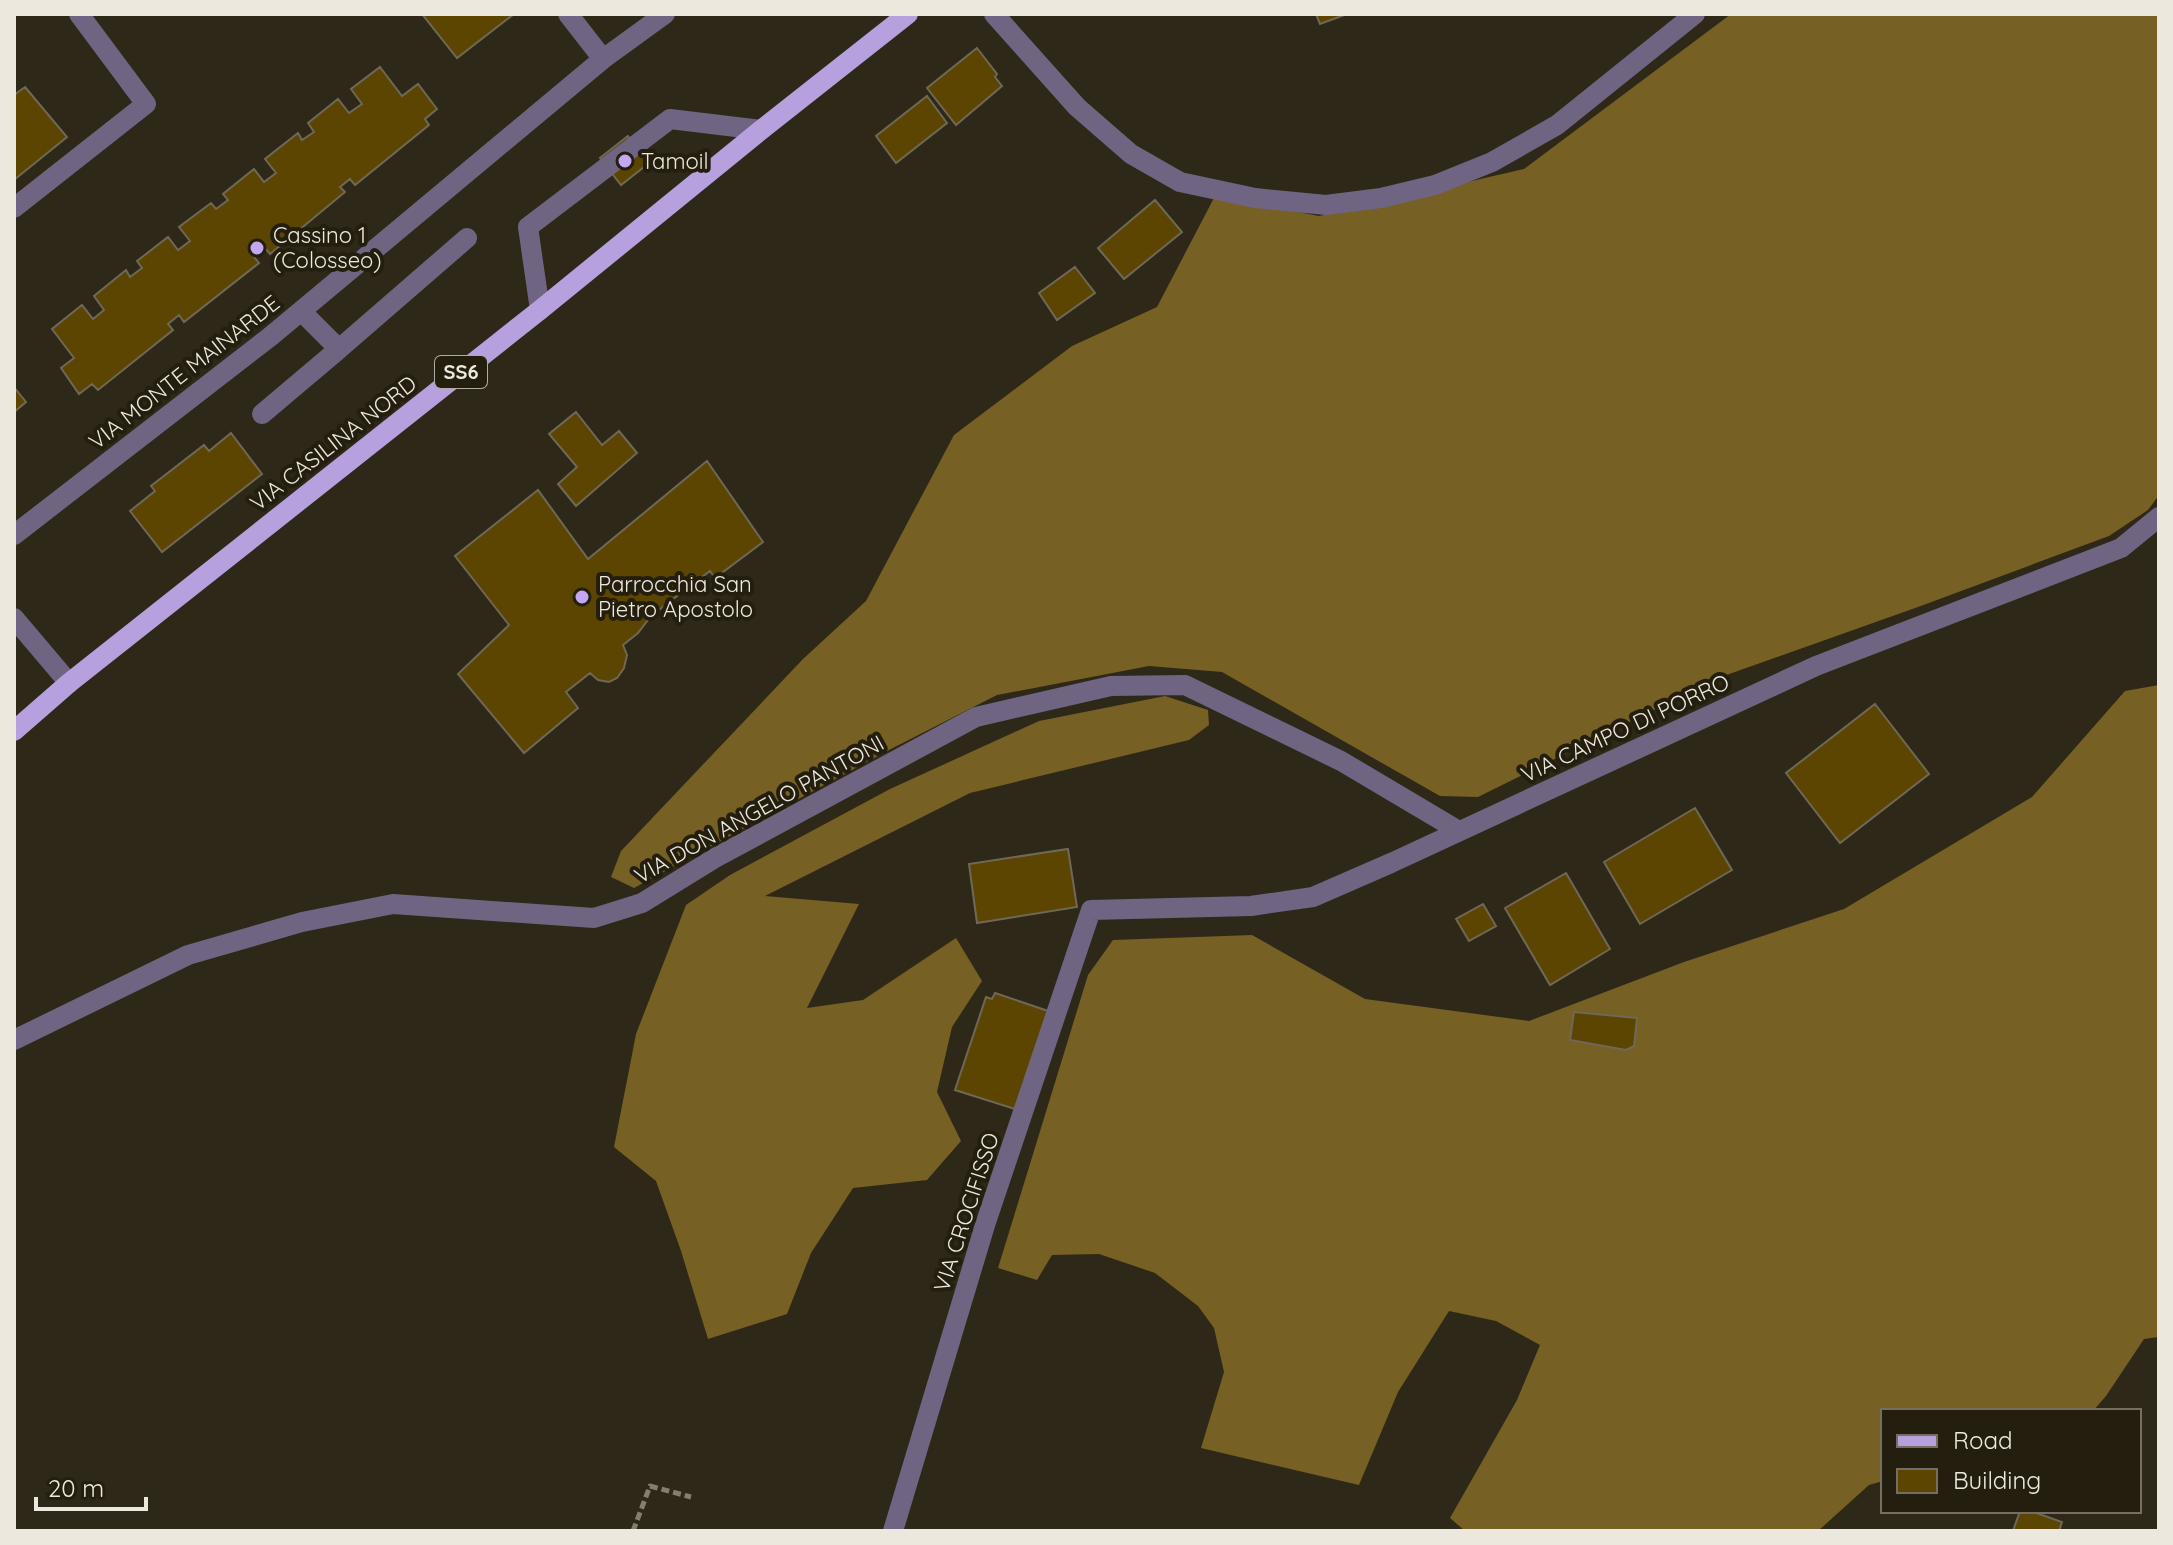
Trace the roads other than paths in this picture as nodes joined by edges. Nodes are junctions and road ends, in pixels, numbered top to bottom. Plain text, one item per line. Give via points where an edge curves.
1 (79, 14) edge
2 (568, 14) edge
3 (665, 14) edge
4 (908, 14) edge
5 (994, 14) edge
6 (1695, 14) edge
7 (603, 59) junction
8 (761, 130) junction
9 (14, 208) edge
10 (467, 238) dead end
11 (540, 310) junction
12 (301, 311) junction
13 (339, 349) junction
14 (262, 414) dead end
15 (2159, 517) edge
16 (14, 535) edge
17 (14, 618) edge
18 (69, 683) junction
19 (14, 731) edge
20 (1459, 831) junction
21 (1091, 910) joint
22 (14, 1040) edge
23 (893, 1531) edge

1 - 9 street via 146,104
2 - 7 street
3 - 7 street, VIA MONTE MAINARDE
4 - 8 main road, VIA CASILINA NORD / SS6
5 - 6 street via 1077,107 1143,161 1180,182 1255,198 1326,205 1435,185 1492,162 1557,125
7 - 12 street, VIA MONTE MAINARDE
8 - 11 main road, VIA CASILINA NORD / SS6
8 - 11 street via 670,119 528,227
10 - 13 street
11 - 18 main road, VIA CASILINA NORD / SS6
12 - 13 street
12 - 16 street, VIA MONTE MAINARDE
13 - 14 street
15 - 20 street, VIA CAMPO DI PORRO via 2121,548 1816,666
17 - 18 street
18 - 19 main road, VIA CASILINA NORD / SS6
20 - 21 street, VIA CAMPO DI PORRO via 1313,897 1251,906
20 - 22 street, VIA DON ANGELO PANTONI via 1341,761 1185,685 1111,686 976,717 630,907 594,918 393,904 302,922 188,955
21 - 23 street, VIA CROCIFISSO via 985,1225

